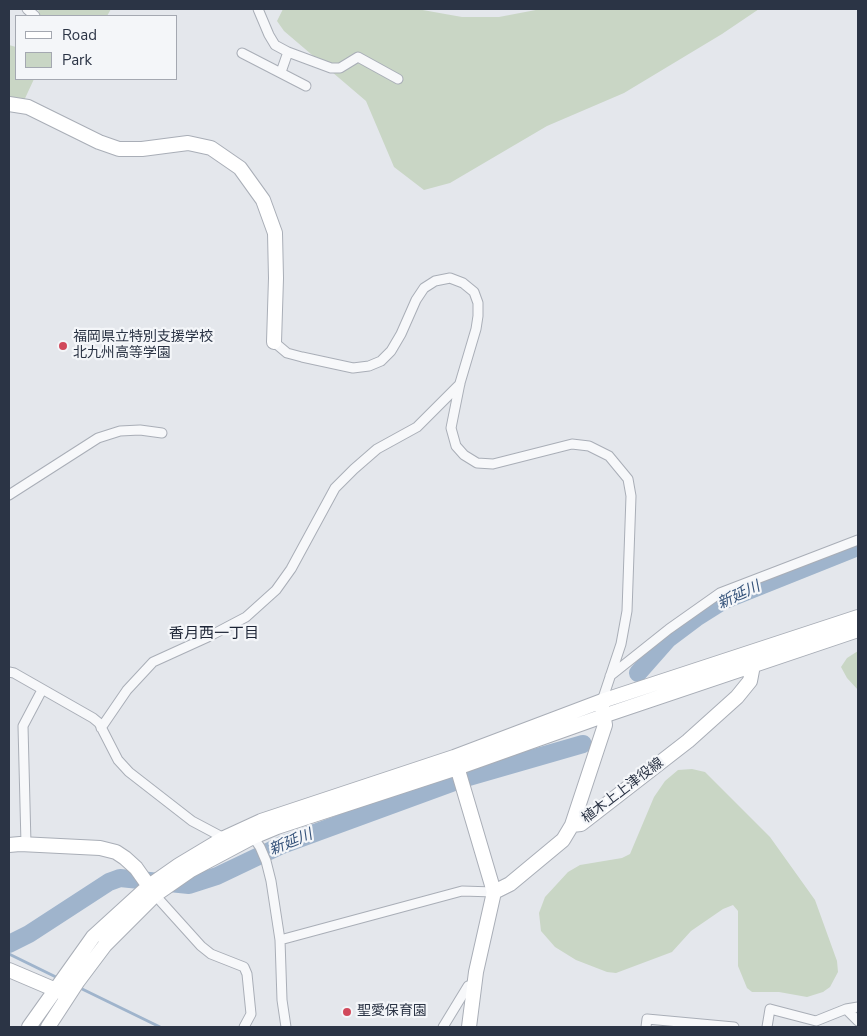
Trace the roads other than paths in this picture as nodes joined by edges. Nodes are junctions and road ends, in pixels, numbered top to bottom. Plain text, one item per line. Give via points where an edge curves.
1 (258, 9) edge
2 (288, 52) junction
3 (242, 53) dead end
4 (281, 72) junction
5 (398, 79) dead end
6 (306, 86) dead end
7 (9, 104) edge
8 (274, 342) joint
9 (460, 383) junction
10 (162, 433) dead end
11 (9, 495) edge
12 (858, 540) edge
13 (858, 617) edge
14 (858, 630) edge
15 (754, 658) junction
16 (9, 672) edge
17 (610, 676) junction
18 (42, 690) junction
19 (602, 701) junction
20 (603, 716) junction
21 (101, 728) junction
22 (455, 762) junction
23 (572, 825) junction
24 (249, 832) junction
25 (224, 838) junction
26 (26, 844) junction
27 (9, 845) edge
28 (152, 890) junction
29 (494, 892) junction
30 (280, 940) junction
31 (9, 970) edge
32 (474, 984) junction
33 (55, 990) junction
34 (68, 996) junction
35 (858, 1007) edge
36 (846, 1009) junction
37 (858, 1021) edge
38 (29, 1027) edge
39 (48, 1027) edge
40 (244, 1027) edge
41 (286, 1027) edge
42 (443, 1027) edge
43 (469, 1027) edge
44 (646, 1027) edge
45 (734, 1027) edge
46 (767, 1027) edge

1 - 2 street via 275,45
2 - 4 street
2 - 5 street via 331,68 340,68 358,57
3 - 4 street
4 - 6 street
7 - 8 street via 28,108 119,149 188,142 212,148 240,168 262,200 275,233
8 - 9 street via 302,358 353,368 369,366 381,361 391,351 424,288 435,281 450,278 463,282 474,292 478,304 476,329
9 - 17 street via 451,428 456,446 477,463 493,464 572,444 589,446 609,456 628,479 632,496 627,611 621,644
9 - 21 street via 417,428 377,449 335,488 276,590 246,617 153,662 127,690
10 - 11 street via 120,431 98,438
12 - 17 street via 720,593 676,623
13 - 15 street
14 - 15 street
15 - 19 street
15 - 20 street
15 - 23 street, 植木上上津役線 via 750,681 688,741 581,824
16 - 18 street
17 - 19 street
18 - 21 street via 93,718
18 - 26 street via 23,726
19 - 20 street
19 - 22 street
20 - 22 street
20 - 23 street via 605,725
21 - 25 street via 118,760 129,772 192,821
22 - 24 street via 277,827
22 - 29 street
23 - 29 street, 植木上上津役線 via 553,849 510,884
24 - 25 street
24 - 28 street via 191,870
24 - 30 street via 266,861
25 - 28 street via 179,865
26 - 27 street
26 - 28 street via 100,848 116,852 136,868
28 - 33 street via 93,937
28 - 34 street via 105,945
28 - 40 street via 201,946 211,954 244,967 251,1014
29 - 30 street via 462,891
29 - 32 street
30 - 41 street
31 - 33 street
32 - 42 street via 468,986
32 - 43 street
33 - 34 street
33 - 38 street
34 - 39 street
35 - 36 street
36 - 37 street
36 - 46 street via 816,1021 770,1009
44 - 45 street via 647,1019

